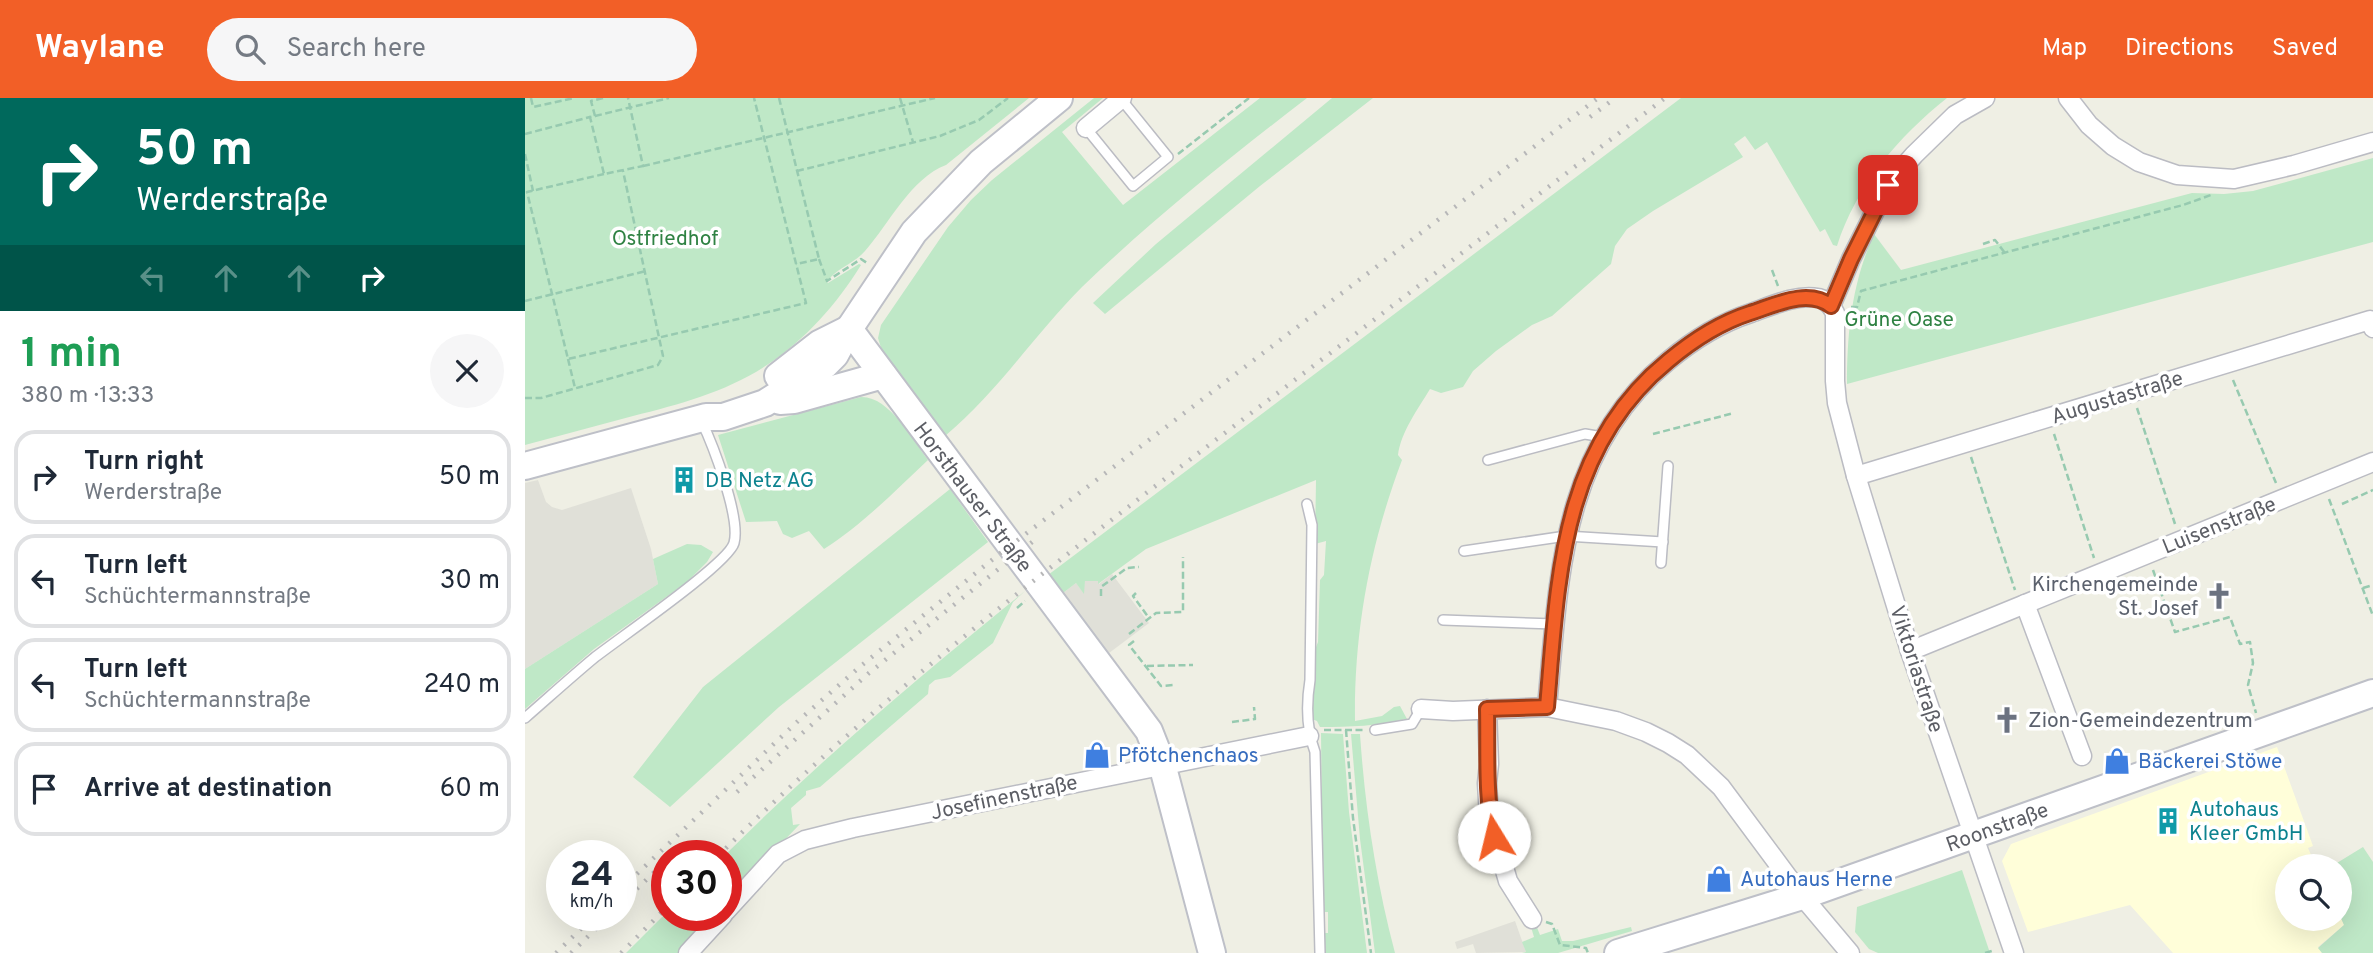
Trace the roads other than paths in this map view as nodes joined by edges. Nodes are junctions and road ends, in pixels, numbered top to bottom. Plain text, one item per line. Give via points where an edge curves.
1 (1059, 98) edge
2 (1985, 98) edge
3 (2068, 98) edge
4 (1122, 99) edge
5 (1086, 128) joint
6 (2373, 142) edge
7 (1832, 308) junction
8 (2373, 328) edge
9 (849, 329) junction
10 (883, 375) junction
11 (765, 403) junction
12 (703, 418) junction
13 (1603, 437) junction
14 (1488, 460) dead end
15 (2373, 462) edge
16 (525, 466) edge
17 (1668, 466) dead end
18 (1856, 476) junction
19 (1307, 504) dead end
20 (1566, 536) junction
21 (1663, 542) junction
22 (1464, 551) dead end
23 (1661, 563) dead end
24 (2023, 605) junction
25 (1443, 620) dead end
26 (1555, 624) junction
27 (1910, 651) junction
28 (2373, 693) edge
29 (1547, 707) junction
30 (1422, 709) joint
31 (1487, 709) junction
32 (525, 718) edge
33 (1375, 730) road end
34 (1308, 736) junction
35 (2082, 756) dead end
36 (1162, 764) junction
37 (1973, 836) junction
38 (742, 894) edge
39 (1802, 896) junction
40 (1532, 919) road end
41 (708, 931) edge
42 (688, 953) edge
43 (1212, 953) edge
44 (1319, 953) edge
45 (1618, 953) edge
46 (1850, 953) edge
47 (2014, 953) edge

1 - 9 main road via 981,162 914,232
2 - 7 street via 1955,115 1888,185
3 - 6 street via 2113,146 2139,162 2177,175 2234,180
4 - 5 street
4 - 5 lane via 1168,157 1133,186
7 - 13 street via 1820,298 1783,302 1710,331 1641,386
7 - 18 street, Viktoriastraße via 1837,403
8 - 18 street, Augustastraße via 2369,320
9 - 10 main road, Horsthauser Straße
9 - 11 main road via 825,365
9 - 12 main road
10 - 11 main road via 795,400
10 - 36 main road, Horsthauser Straße via 1149,732
11 - 12 main road via 723,417
12 - 16 main road
12 - 32 lane via 737,525 734,545 716,565 594,658
13 - 14 lane via 1585,434
13 - 20 street via 1581,483
15 - 24 street, Luisenstraße
17 - 21 lane
18 - 27 street, Viktoriastraße
19 - 34 lane via 1312,525
20 - 21 lane
20 - 22 lane
20 - 26 street
21 - 23 lane
24 - 27 street, Luisenstraße
24 - 35 street
25 - 26 lane
26 - 29 street
27 - 37 street, Viktoriastraße
28 - 37 main road, Roonstraße
29 - 31 street
29 - 39 street via 1616,721 1688,755 1721,787
30 - 31 street
30 - 33 lane via 1412,724
31 - 40 street via 1489,816 1508,881
34 - 36 street, Josefinenstraße
34 - 44 lane via 1315,752
36 - 38 street, Josefinenstraße via 805,840 778,855
36 - 43 main road, Horsthauser Straße
37 - 39 main road, Roonstraße
37 - 47 street, Viktoriastraße
39 - 45 main road, Roonstraße
39 - 46 street
41 - 42 street

